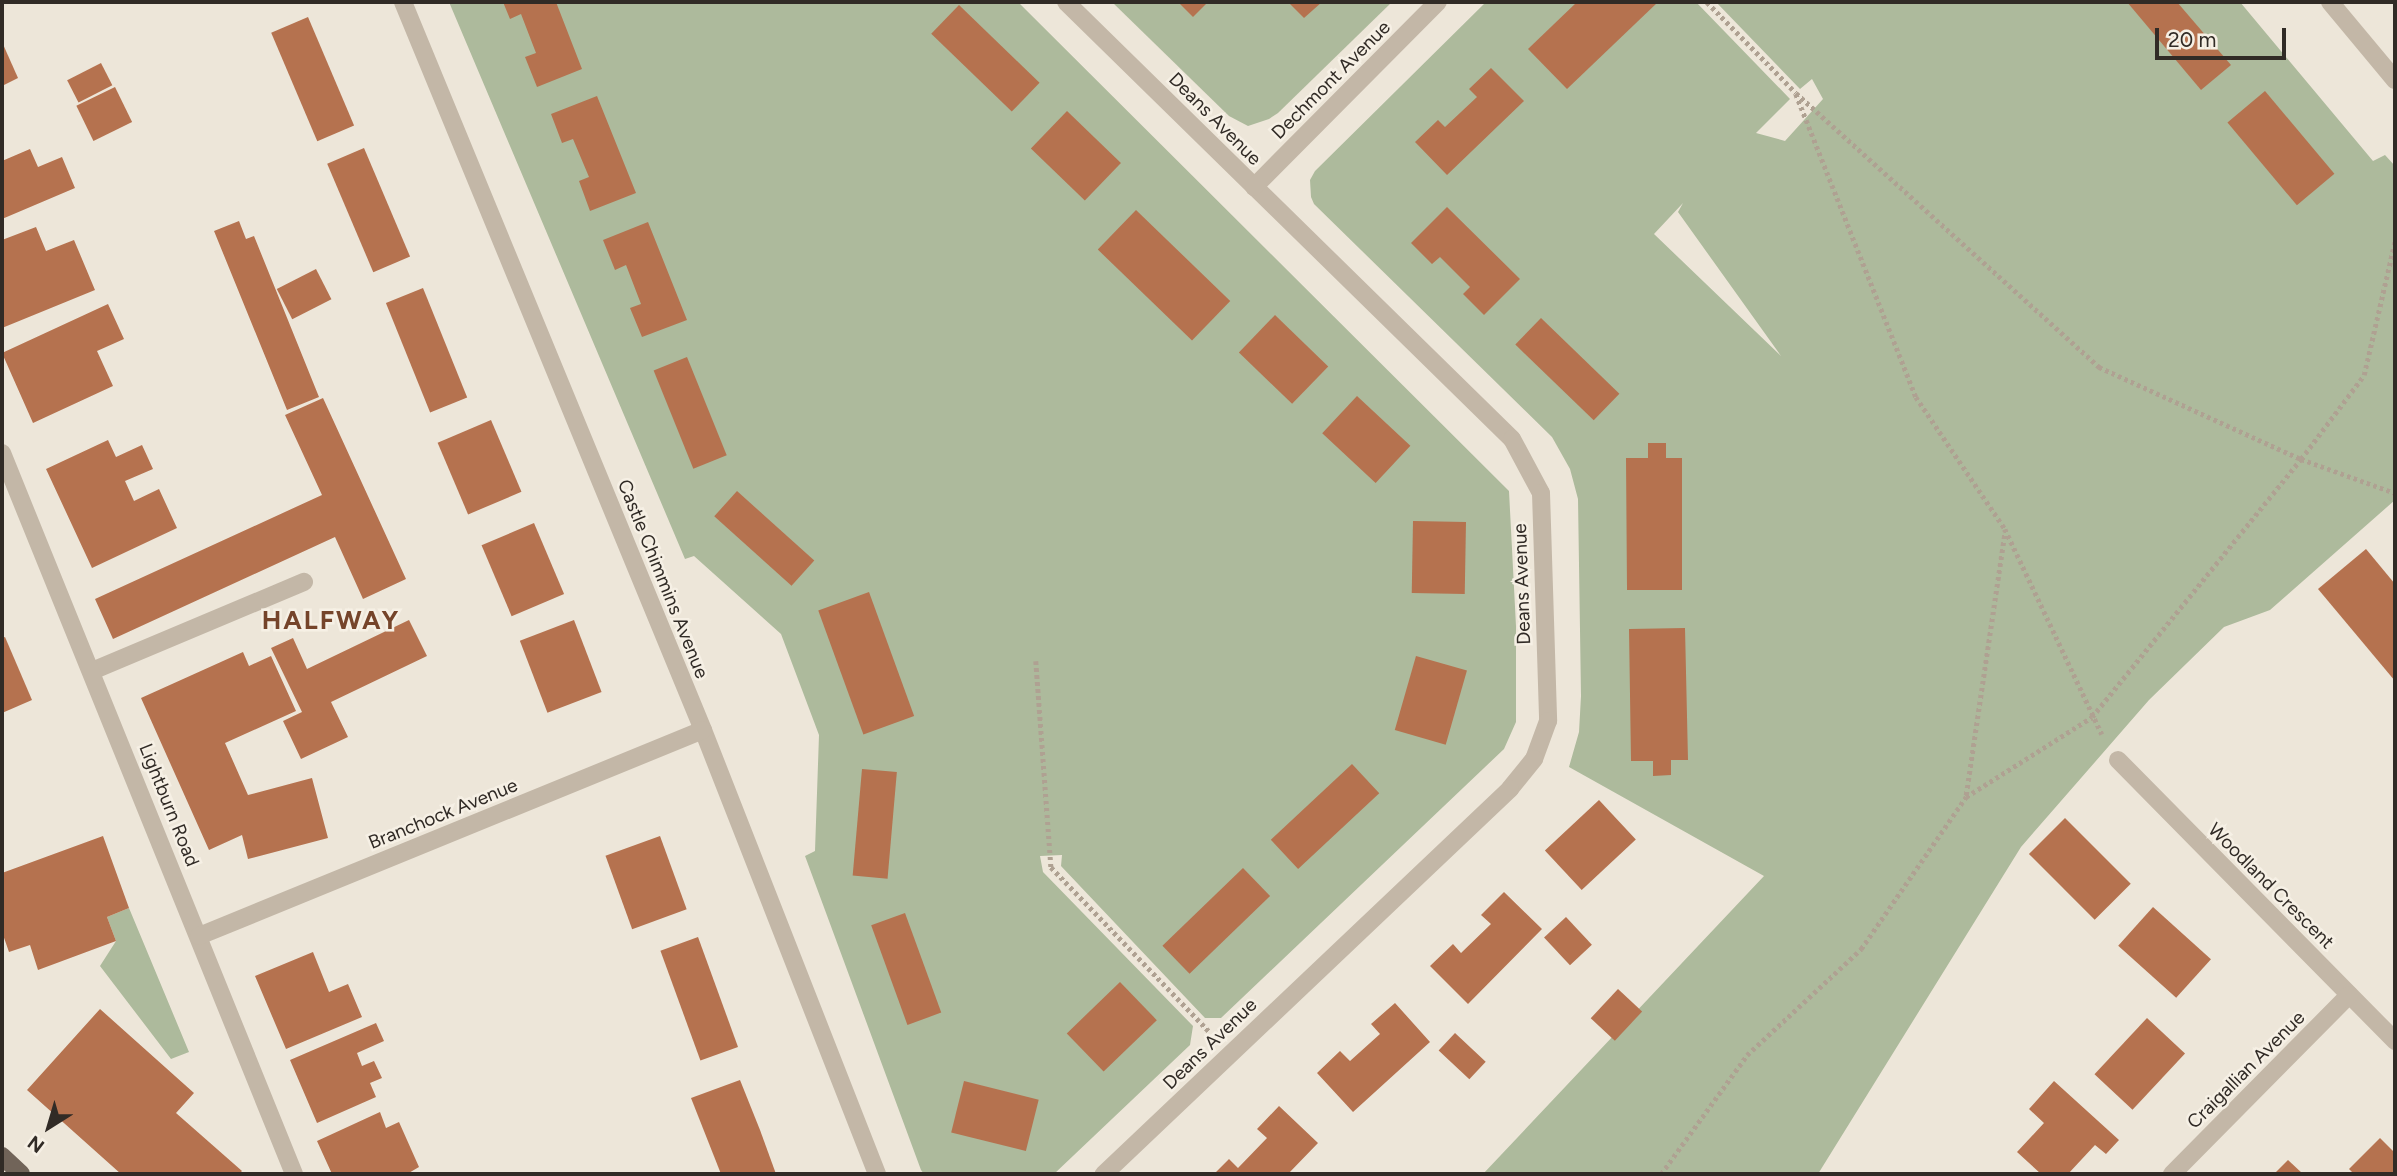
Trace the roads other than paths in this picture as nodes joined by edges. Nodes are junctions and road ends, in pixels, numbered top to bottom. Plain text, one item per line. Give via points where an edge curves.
1 (403, 2) edge
2 (1066, 2) edge
3 (1438, 2) edge
4 (2330, 2) edge
5 (2395, 80) edge
6 (1254, 187) junction
7 (2, 453) edge
8 (304, 582) dead end
9 (92, 671) junction
10 (703, 730) junction
11 (2118, 761) road end
12 (199, 936) junction
13 (2349, 995) junction
14 (2395, 1041) edge
15 (2, 1156) edge
16 (21, 1174) edge
17 (294, 1174) edge
18 (877, 1174) edge
19 (1104, 1174) edge
20 (2172, 1174) edge

1 - 10 street, Castle Chimmins Avenue
2 - 6 street, Deans Avenue
3 - 6 street, Dechmont Avenue
4 - 5 street
6 - 19 street, Deans Avenue via 1512,439 1541,493 1548,721 1534,759 1510,789
7 - 9 street, Lightburn Road
8 - 9 street
9 - 12 street, Lightburn Road
10 - 12 street, Branchock Avenue
10 - 18 street, Castle Chimmins Avenue
11 - 13 street, Woodland Crescent
12 - 17 street, Lightburn Road
13 - 14 street, Woodland Crescent
13 - 20 street, Craigallian Avenue
15 - 16 main road

